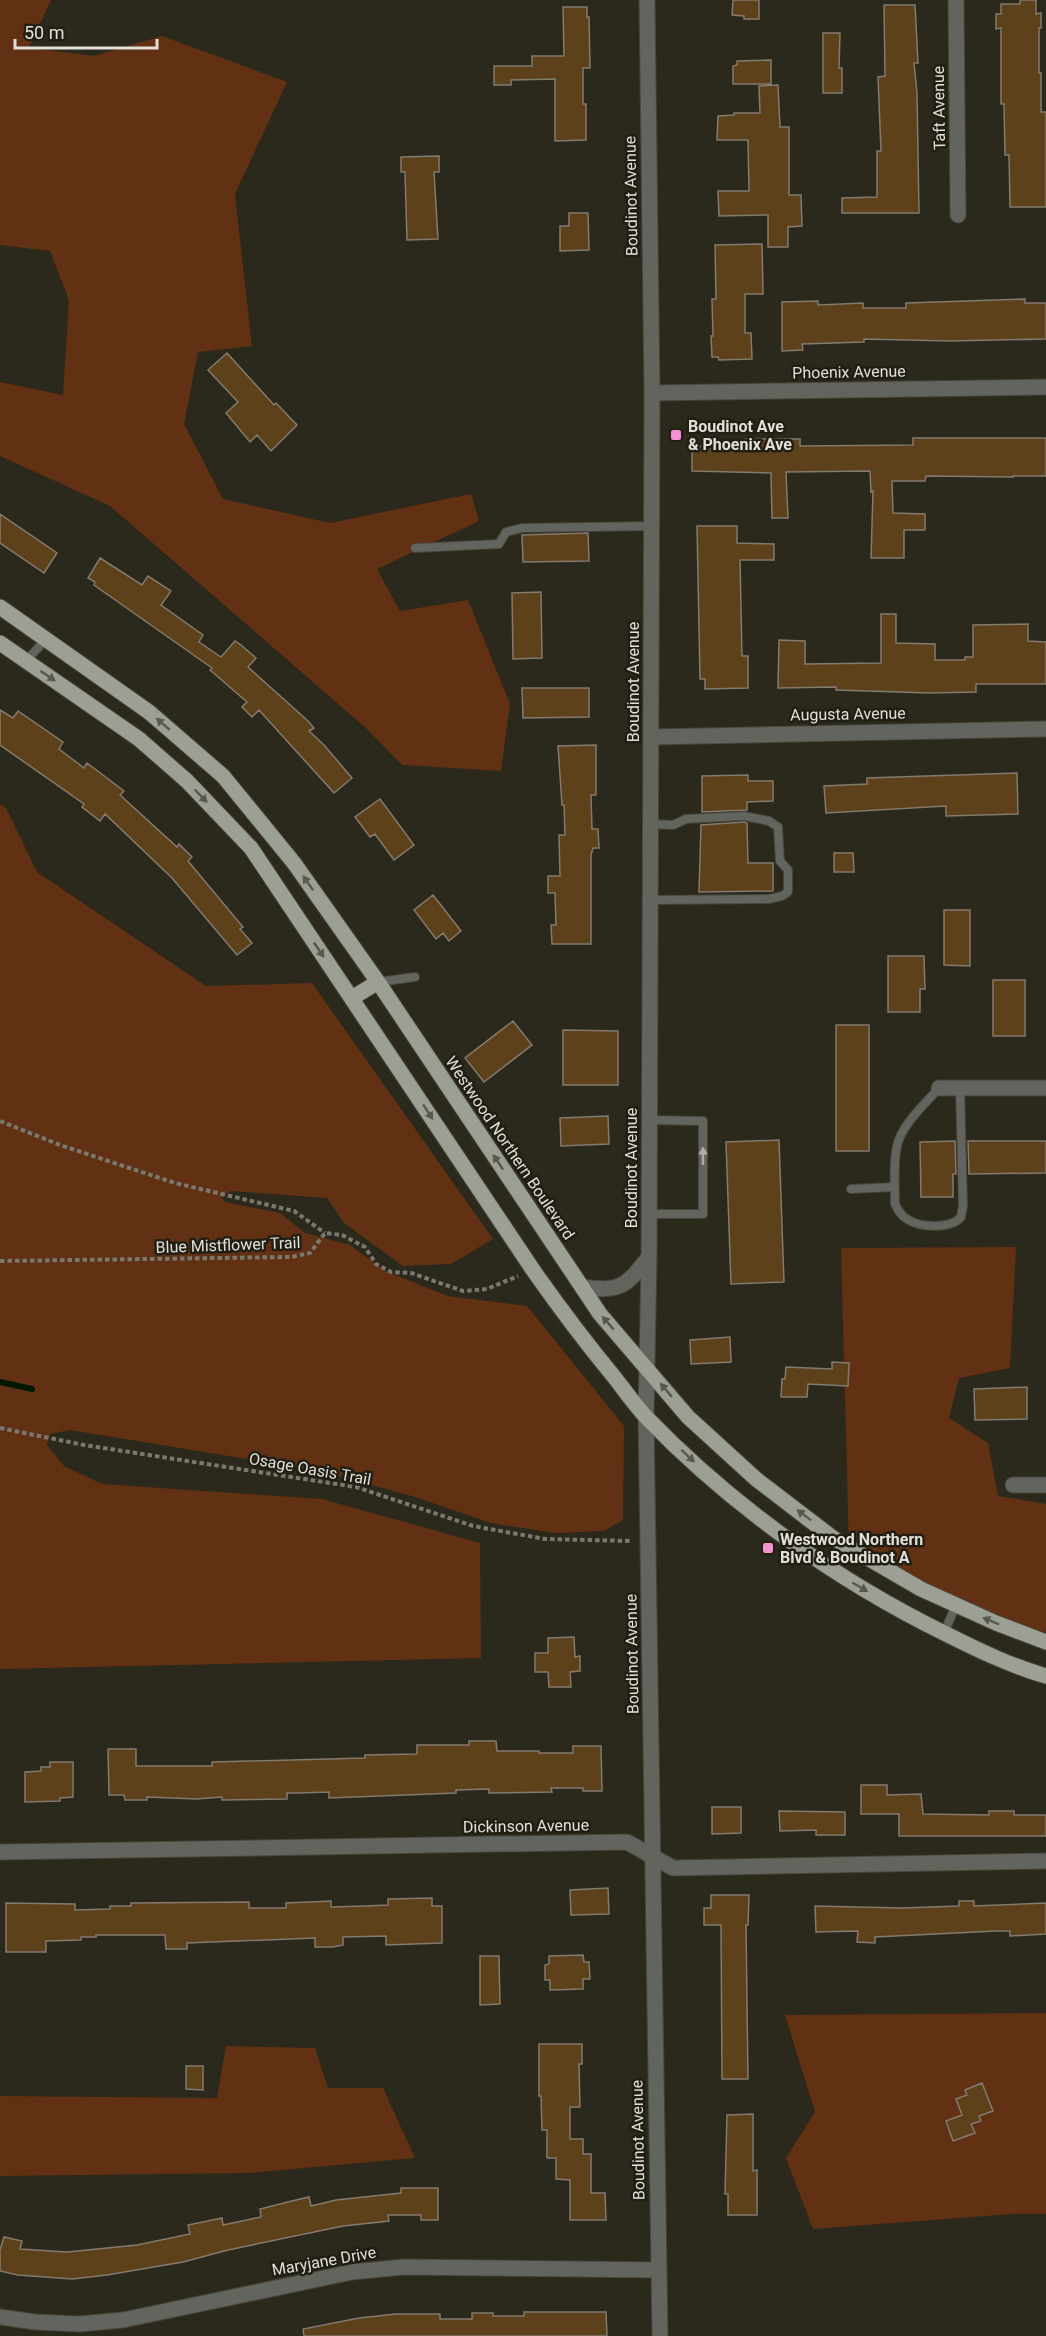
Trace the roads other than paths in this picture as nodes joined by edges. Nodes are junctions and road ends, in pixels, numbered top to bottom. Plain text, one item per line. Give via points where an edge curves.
1 (646, 0) edge
2 (956, 0) edge
3 (958, 215) dead end
4 (1046, 387) edge
5 (652, 393) junction
6 (652, 526) junction
7 (415, 548) dead end
8 (0, 606) edge
9 (47, 638) junction
10 (0, 643) edge
11 (26, 660) junction
12 (1046, 729) edge
13 (651, 737) junction
14 (650, 824) junction
15 (650, 900) junction
16 (416, 977) dead end
17 (378, 982) junction
18 (352, 998) junction
19 (939, 1088) joint
20 (960, 1088) junction
21 (1046, 1088) edge
22 (649, 1120) junction
23 (896, 1187) junction
24 (851, 1189) dead end
25 (649, 1214) junction
26 (649, 1257) junction
27 (582, 1287) junction
28 (646, 1367) junction
29 (646, 1416) junction
30 (1013, 1485) dead end
31 (1046, 1485) edge
32 (956, 1605) junction
33 (944, 1633) junction
34 (1046, 1642) edge
35 (1046, 1676) edge
36 (0, 1852) edge
37 (653, 1857) junction
38 (1046, 1861) edge
39 (658, 2270) junction
40 (0, 2317) edge
41 (660, 2336) edge

1 - 5 street, Boudinot Avenue
2 - 3 street, Taft Avenue
4 - 5 street, Phoenix Avenue
5 - 6 street, Boudinot Avenue
6 - 7 lane via 522,528 506,532 499,544
6 - 13 street, Boudinot Avenue
8 - 9 main road, Westwood Northern Boulevard
9 - 11 lane
17 -> 9 main road, Westwood Northern Boulevard via 294,863 223,776 149,712
10 - 11 main road
11 -> 18 main road via 139,739 187,781 251,848
12 - 13 street, Augusta Avenue
13 - 14 street, Boudinot Avenue
14 - 15 street, Boudinot Avenue
14 - 15 lane via 744,816 774,824 778,827 780,861 788,870 788,891 769,899
15 - 22 street, Boudinot Avenue
16 - 17 lane
17 - 18 main road
27 -> 17 main road, Westwood Northern Boulevard
18 -> 29 main road via 574,1329
19 - 20 street
19 - 23 lane via 897,1145
20 - 21 street
20 - 23 lane via 961,1217 951,1225 907,1220 896,1204
22 - 25 street, Boudinot Avenue
25 -> 22 lane via 703,1214 703,1121
23 - 24 lane
25 - 26 street, Boudinot Avenue
26 - 27 street via 623,1286
26 - 28 street, Boudinot Avenue
28 -> 27 main road, Westwood Northern Boulevard
28 - 29 street, Boudinot Avenue
32 -> 28 main road, Westwood Northern Boulevard via 833,1538 778,1496 688,1417
29 -> 33 main road via 718,1484 784,1536 845,1579
29 - 37 street, Boudinot Avenue
30 - 31 street
32 - 33 lane
34 -> 32 main road, Westwood Northern Boulevard
33 - 35 main road
36 - 37 street, Dickinson Avenue via 627,1842
37 - 38 street, Dickinson Avenue via 673,1868
37 - 39 street, Boudinot Avenue
39 - 40 street, Maryjane Drive via 404,2267 352,2272 123,2320 68,2324
39 - 41 street, Boudinot Avenue

